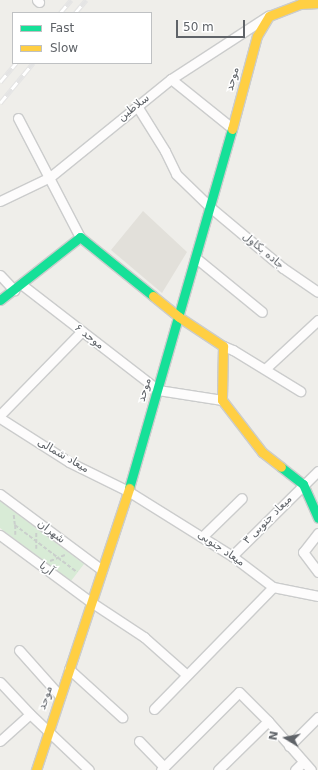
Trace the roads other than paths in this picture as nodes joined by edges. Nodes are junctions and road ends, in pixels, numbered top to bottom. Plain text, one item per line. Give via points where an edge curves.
1 (318, 3) edge
2 (269, 16) junction
3 (171, 79) junction
4 (137, 106) junction
5 (18, 118) dead end
6 (232, 128) junction
7 (50, 177) junction
8 (0, 201) edge
9 (210, 207) junction
10 (80, 237) junction
11 (196, 258) junction
12 (0, 276) edge
13 (21, 284) junction
14 (14, 290) junction
15 (318, 292) edge
16 (0, 300) edge
17 (262, 312) dead end
18 (179, 316) junction
19 (318, 320) edge
20 (82, 331) junction
21 (223, 346) junction
22 (265, 369) junction
23 (158, 390) junction
24 (300, 391) dead end
25 (222, 400) junction
26 (0, 417) edge
27 (318, 471) edge
28 (304, 484) junction
29 (128, 490) junction
30 (0, 494) edge
31 (242, 498) dead end
32 (318, 518) edge
33 (318, 532) edge
34 (0, 535) edge
35 (202, 536) junction
36 (232, 556) junction
37 (102, 570) junction
38 (318, 572) edge
39 (273, 587) junction
40 (318, 596) edge
41 (91, 602) junction
42 (19, 650) dead end
43 (69, 669) junction
44 (187, 675) junction
45 (0, 682) edge
46 (60, 696) junction
47 (154, 709) dead end
48 (30, 714) junction
49 (122, 717) dead end
50 (318, 717) edge
51 (268, 721) junction
52 (48, 731) junction
53 (0, 741) edge
54 (139, 741) dead end
55 (289, 746) junction
56 (303, 762) junction
57 (163, 768) edge
58 (38, 769) edge
59 (90, 770) edge
60 (218, 770) edge
61 (295, 770) edge
62 (312, 770) edge

1 - 2 street via 300,4
2 - 3 street, سلاطین
2 - 6 street, موحد via 257,36
3 - 4 street, سلاطین
3 - 6 street
4 - 7 street, سلاطین
4 - 9 street, جاده بکاول via 176,174
5 - 7 street
6 - 9 street, موحد
7 - 8 street, سلاطین
7 - 10 street
9 - 11 street, موحد
9 - 15 street, جاده بکاول via 283,268
10 - 13 street
10 - 18 street
11 - 17 street
11 - 18 street, موحد
12 - 14 street
13 - 14 street
13 - 20 street, موحد ۶
14 - 16 street
18 - 21 street
18 - 23 street, موحد
19 - 22 street
20 - 23 street, موحد ۶
20 - 26 street
21 - 22 street
21 - 25 street
22 - 24 street
23 - 25 street
23 - 29 street, موحد
25 - 28 street via 262,452
26 - 29 street, میعاد شمالی via 69,462
27 - 28 street, میعاد جنوبی ۳
28 - 32 street
28 - 36 street, میعاد جنوبی ۳
29 - 35 street, میعاد جنوبی
29 - 37 street, موحد
30 - 37 street, شهران
31 - 35 street
33 - 38 street via 303,552
34 - 41 street, آریا
35 - 36 street, میعاد جنوبی
36 - 39 street, میعاد جنوبی
37 - 41 street, موحد
39 - 40 street, میعاد جنوبی
39 - 44 street
41 - 43 street, موحد
41 - 44 street, آریا via 144,637
42 - 46 street
43 - 46 street, موحد
43 - 49 street
44 - 47 street
45 - 48 street
46 - 52 street, موحد
48 - 52 street
48 - 53 street
50 - 55 street
51 - 55 street
51 - 57 street via 239,692
51 - 60 street
52 - 58 street, موحد
52 - 59 street
54 - 57 street
55 - 56 street
56 - 61 street
56 - 62 street

